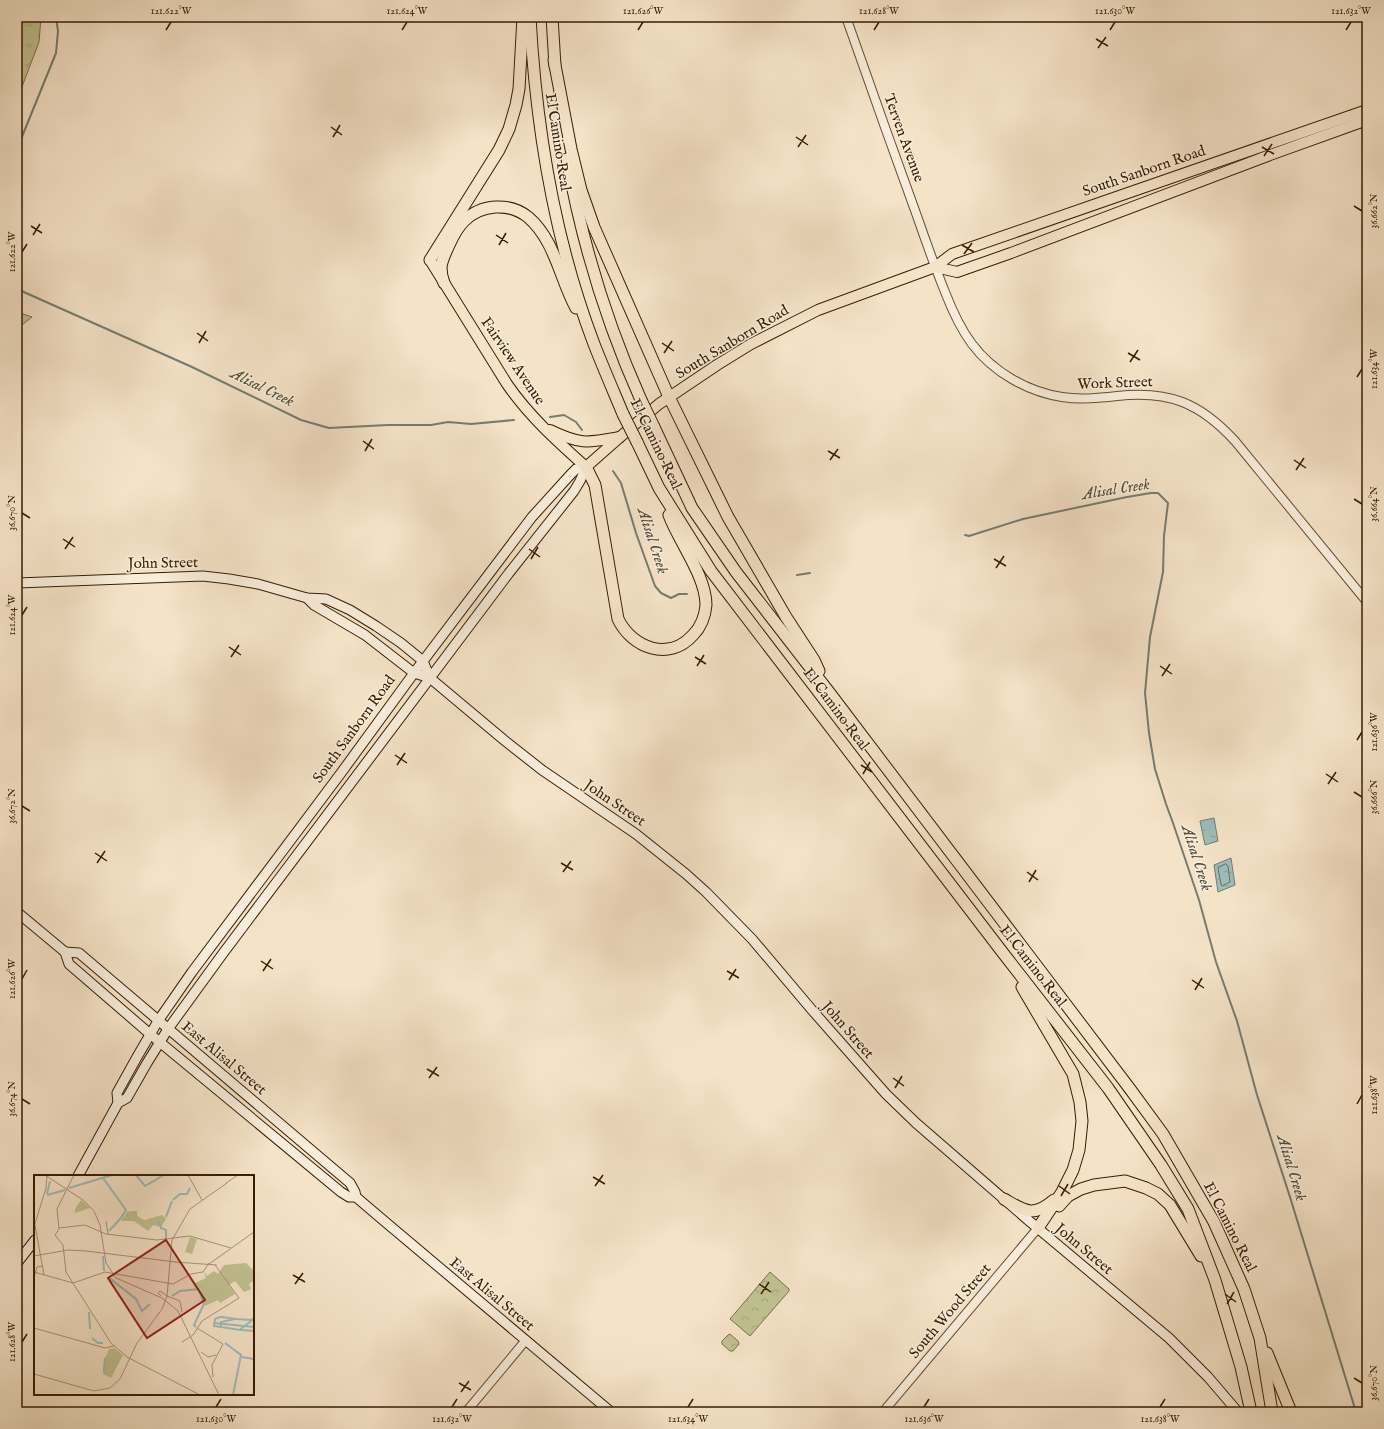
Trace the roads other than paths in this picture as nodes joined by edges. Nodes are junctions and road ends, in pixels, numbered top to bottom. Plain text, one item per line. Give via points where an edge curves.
1 (523, 17) edge
2 (530, 17) edge
3 (552, 17) edge
4 (846, 17) edge
5 (554, 60) junction
6 (1367, 110) edge
7 (1367, 120) edge
8 (1342, 124) junction
9 (430, 260) joint
10 (935, 267) junction
11 (444, 282) junction
12 (594, 343) junction
13 (669, 397) junction
14 (542, 426) junction
15 (620, 437) junction
16 (586, 467) junction
17 (659, 488) junction
18 (17, 583) edge
19 (307, 598) junction
20 (1367, 602) edge
21 (423, 660) junction
22 (414, 673) junction
23 (430, 678) junction
24 (828, 692) junction
25 (17, 912) edge
26 (65, 952) junction
27 (1003, 953) junction
28 (158, 1021) junction
29 (168, 1029) junction
30 (150, 1034) junction
31 (160, 1042) junction
32 (118, 1102) junction
33 (79, 1175) edge
34 (1062, 1192) junction
35 (356, 1197) junction
36 (1004, 1199) junction
37 (1038, 1228) junction
38 (34, 1241) edge
39 (17, 1262) edge
40 (1215, 1280) junction
41 (1260, 1338) junction
42 (526, 1340) junction
43 (466, 1412) edge
44 (611, 1412) edge
45 (883, 1412) edge
46 (1238, 1412) edge
47 (1251, 1412) edge
48 (1272, 1412) edge
49 (1291, 1412) edge

1 - 9 highway via 519,89 509,129 499,150
2 - 12 highway, El Camino Real via 537,109 553,205 578,298
3 - 5 highway, El Camino Real
4 - 10 street, Terven Avenue
5 - 13 highway via 571,149 587,210
5 - 24 highway, El Camino Real, bridge via 558,106 574,200 586,247 614,336 641,400 692,508 736,572
6 - 8 highway, South Sanborn Road
7 - 8 highway, South Sanborn Road
8 - 10 highway, South Sanborn Road via 952,254
8 - 10 highway, South Sanborn Road via 1026,248 957,272
9 - 11 highway, Fairview Avenue
10 - 13 highway, South Sanborn Road via 804,316 741,350
10 - 20 street, Work Street via 955,318 972,344 990,363 1021,384 1062,398 1161,395 1196,407 1211,417 1235,441
11 - 12 highway via 441,270 445,253 464,220 492,207 516,210 531,220 545,239 570,297
11 - 14 highway, Fairview Avenue via 507,384 521,404
12 - 17 highway, El Camino Real, bridge via 623,414
13 - 15 highway, South Sanborn Road
13 - 24 highway via 728,517 814,660
14 - 15 highway via 580,442
14 - 16 highway, Fairview Avenue
15 - 16 highway, South Sanborn Road
16 - 17 highway via 595,484 618,619 635,641 660,649 676,647 691,638 702,622 706,604 701,582 671,520
16 - 21 main road, South Sanborn Road via 571,474 532,517
16 - 23 main road, South Sanborn Road via 574,491
17 - 27 highway, El Camino Real via 711,571
18 - 19 main road, John Street via 203,576 258,584
19 - 21 main road, John Street via 326,600 350,610
19 - 22 main road, John Street via 314,605 365,635
21 - 22 main road, South Sanborn Road
21 - 23 main road, John Street
22 - 23 main road, John Street
22 - 28 main road, South Sanborn Road
23 - 29 main road, South Sanborn Road via 228,945
23 - 36 main road, John Street via 516,750 640,837 706,892 752,939 886,1094
24 - 41 highway, El Camino Real via 1163,1134 1214,1222 1244,1289
25 - 26 main road, East Alisal Street
26 - 28 main road, East Alisal Street via 79,953
26 - 30 main road, East Alisal Street via 69,964
27 - 34 highway via 1073,1074 1080,1102 1082,1121 1079,1150
27 - 40 highway, El Camino Real via 1108,1088 1162,1165 1188,1209
28 - 29 main road, East Alisal Street
28 - 30 main road, South Sanborn Road
29 - 31 main road, South Sanborn Road
29 - 35 main road, East Alisal Street via 350,1183
30 - 31 main road, East Alisal Street
30 - 32 main road, South Sanborn Road via 117,1093
31 - 32 main road, South Sanborn Road via 127,1098
31 - 35 main road, East Alisal Street via 340,1192 349,1197
32 - 33 main road
34 - 36 highway via 1048,1205 1033,1212
34 - 37 highway
35 - 42 main road, East Alisal Street
36 - 37 main road, John Street
37 - 40 highway via 1068,1196 1094,1184 1125,1181 1158,1194 1170,1205
37 - 45 street, South Wood Street
37 - 46 main road, John Street via 1169,1338
38 - 39 main road
40 - 47 highway, El Camino Real via 1241,1367
41 - 48 highway, El Camino Real
41 - 49 highway
42 - 43 street
42 - 44 main road, East Alisal Street

